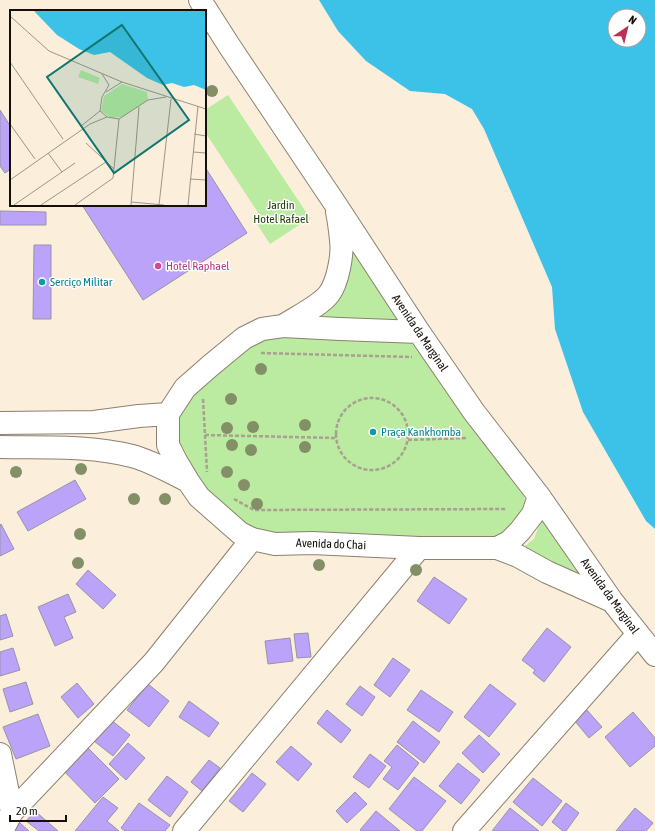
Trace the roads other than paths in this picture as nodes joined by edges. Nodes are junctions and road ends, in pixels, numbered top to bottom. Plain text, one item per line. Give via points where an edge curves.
1 (200, 0) edge
2 (336, 205) junction
3 (283, 326) junction
4 (419, 332) junction
5 (168, 414) junction
6 (0, 423) edge
7 (0, 448) edge
8 (197, 479) junction
9 (539, 496) junction
10 (252, 539) junction
11 (418, 548) junction
12 (497, 548) junction
13 (612, 602) junction
14 (638, 634) junction
15 (655, 655) edge
16 (0, 754) edge
17 (12, 812) junction
18 (2, 831) edge
19 (184, 831) edge
20 (464, 831) edge

1 - 2 main road, Avenida da Marginal
2 - 3 main road via 342,241 340,262 330,294
2 - 4 main road, Avenida da Marginal
3 - 4 main road
3 - 5 main road via 262,329 244,338 185,388
4 - 9 main road, Avenida da Marginal via 474,412
5 - 6 main road via 94,422
5 - 8 main road, Avenida do Chai via 168,445 176,461
7 - 8 main road via 98,450 133,456
8 - 10 main road, Avenida do Chai via 199,498 240,533
9 - 12 main road via 533,514 520,532
9 - 13 main road, Avenida da Marginal
10 - 11 main road, Avenida do Chai via 275,544 312,543
10 - 17 main road via 154,662
11 - 12 main road, Avenida do Chai
11 - 19 main road
12 - 13 main road
13 - 14 main road, Avenida da Marginal
14 - 15 main road, Avenida da Marginal
14 - 20 main road
16 - 17 main road
17 - 18 main road

